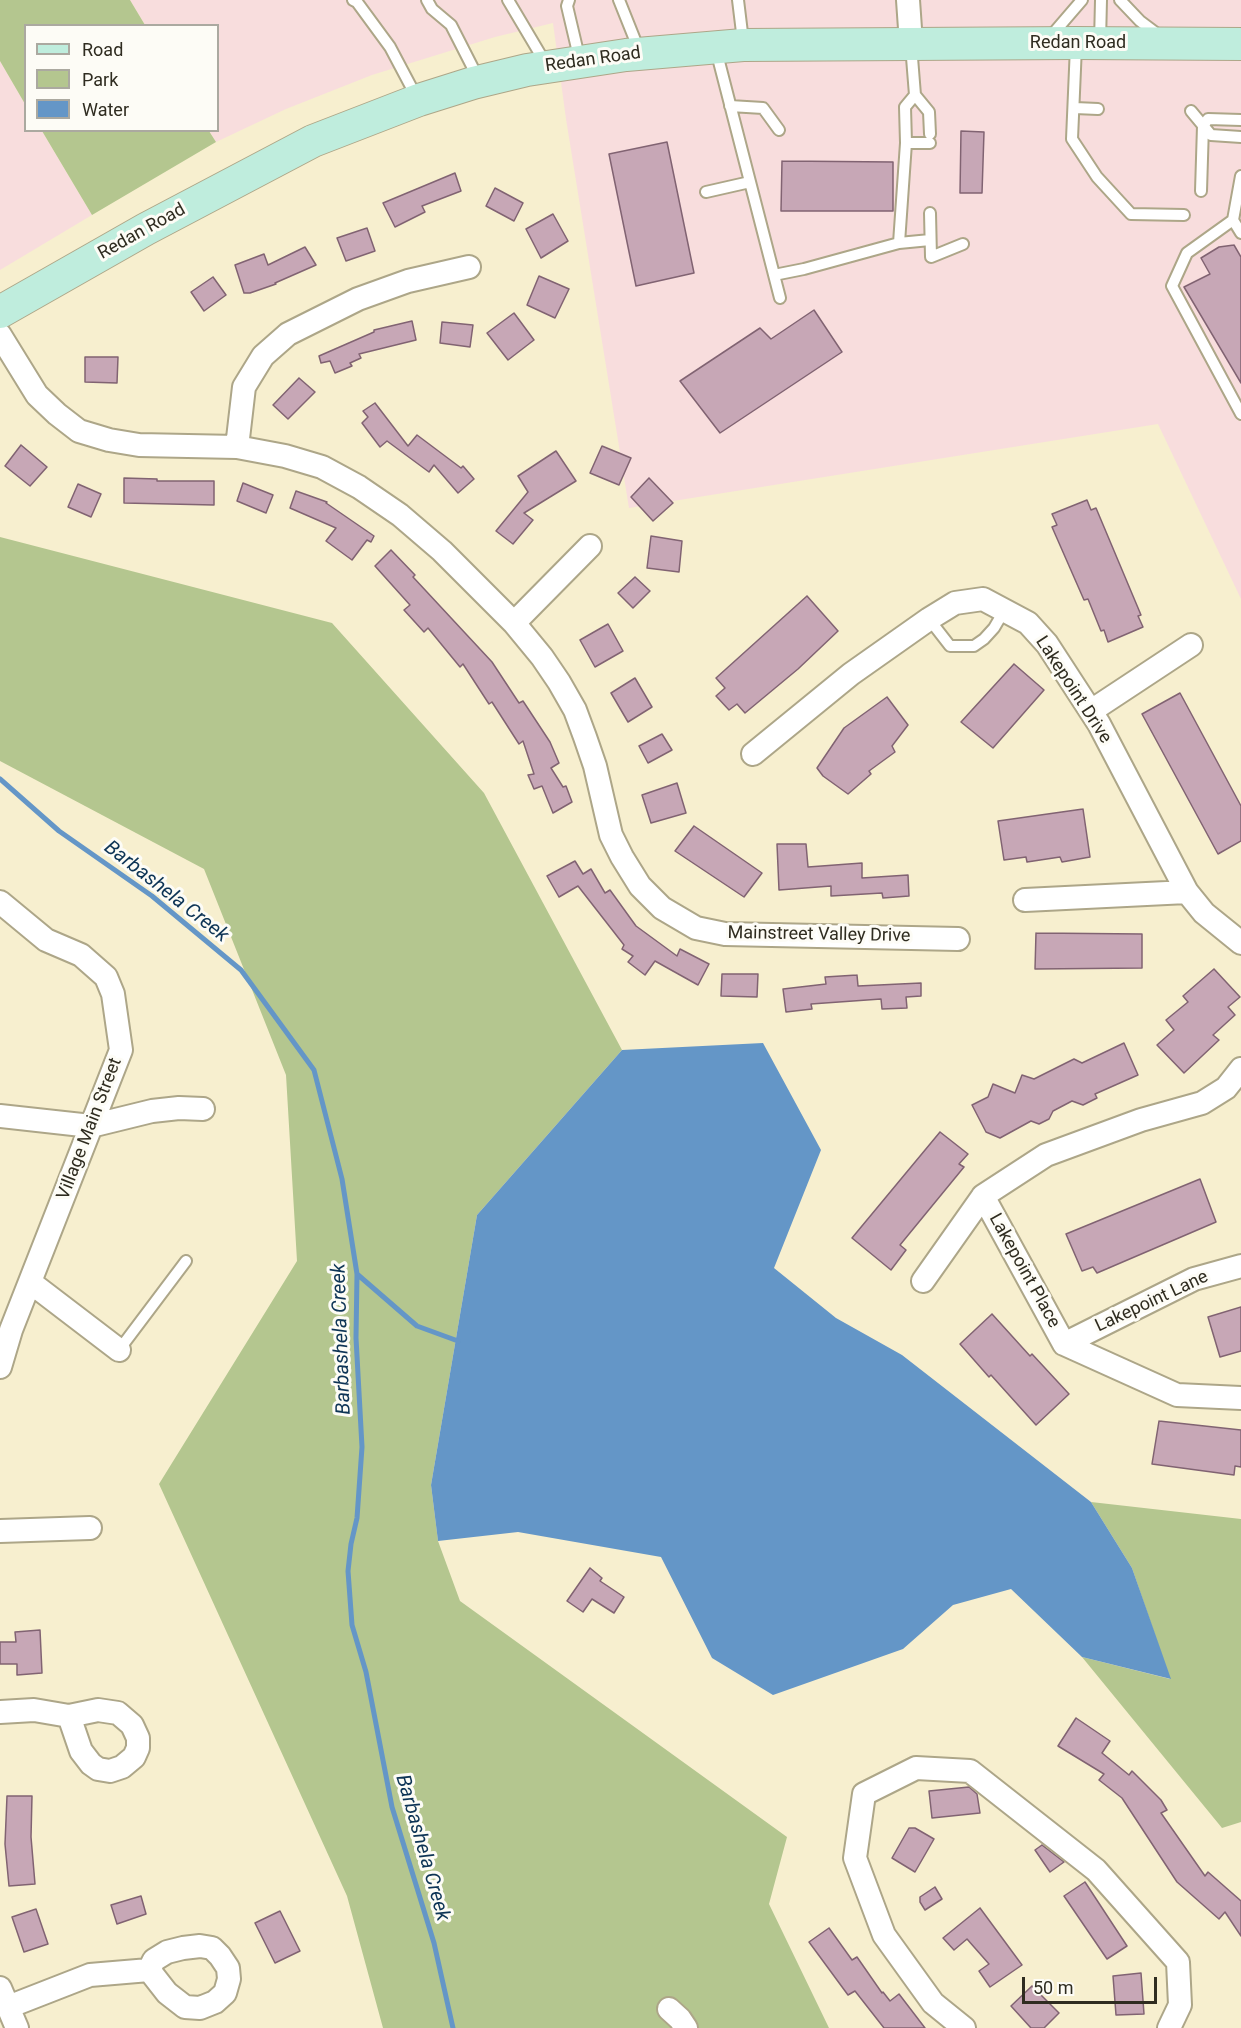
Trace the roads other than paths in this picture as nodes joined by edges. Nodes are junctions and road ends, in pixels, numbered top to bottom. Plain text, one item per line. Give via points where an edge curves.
1 (353, 0) edge
2 (427, 0) edge
3 (508, 0) edge
4 (569, 0) edge
5 (619, 0) edge
6 (738, 0) edge
7 (908, 0) edge
8 (1082, 0) edge
9 (1101, 0) edge
10 (1120, 0) edge
11 (911, 43) junction
12 (1044, 43) junction
13 (1088, 43) junction
14 (1170, 43) junction
15 (1241, 45) edge
16 (729, 46) junction
17 (640, 53) junction
18 (580, 62) junction
19 (547, 67) junction
20 (479, 81) junction
21 (915, 95) junction
22 (419, 100) junction
23 (730, 106) junction
24 (1075, 108) junction
25 (1098, 109) dead end
26 (1191, 111) dead end
27 (1241, 120) edge
28 (1203, 126) junction
29 (779, 130) dead end
30 (1241, 137) edge
31 (906, 143) junction
32 (1241, 176) edge
33 (750, 182) junction
34 (1201, 191) dead end
35 (706, 192) dead end
36 (930, 213) dead end
37 (1184, 215) dead end
38 (1233, 220) junction
39 (1241, 233) edge
40 (930, 240) junction
41 (899, 243) junction
42 (963, 244) dead end
43 (469, 267) dead end
44 (774, 275) junction
45 (780, 298) dead end
46 (0, 312) edge
47 (0, 334) edge
48 (1241, 414) edge
49 (237, 447) junction
50 (590, 546) dead end
51 (1004, 610) junction
52 (929, 619) junction
53 (514, 623) junction
54 (1191, 645) dead end
55 (1091, 711) junction
56 (753, 754) dead end
57 (1187, 892) junction
58 (1025, 900) dead end
59 (0, 902) edge
60 (958, 939) dead end
61 (1241, 943) edge
62 (1241, 1069) edge
63 (203, 1109) dead end
64 (0, 1116) edge
65 (91, 1126) junction
66 (983, 1196) junction
67 (186, 1261) dead end
68 (1241, 1266) edge
69 (923, 1281) dead end
70 (30, 1282) junction
71 (6, 1329) edge
72 (1064, 1344) junction
73 (119, 1350) joint
74 (0, 1367) edge
75 (1241, 1398) edge
76 (90, 1528) dead end
77 (0, 1531) edge
78 (0, 1712) edge
79 (69, 1716) dead end
80 (149, 1970) dead end
81 (4, 1997) edge
82 (669, 2009) dead end
83 (17, 2028) edge
84 (686, 2028) edge
85 (964, 2028) edge
86 (1168, 2028) edge

1 - 22 lane via 390,47
2 - 20 lane via 451,25
3 - 19 lane
4 - 18 lane via 567,6
5 - 17 lane
6 - 16 lane
7 - 11 street
8 - 12 lane
9 - 13 lane
10 - 14 lane
11 - 12 main road, Redan Road
11 - 16 main road, Redan Road
11 - 21 lane
12 - 13 main road, Redan Road
13 - 14 main road, Redan Road
13 - 24 lane
14 - 15 main road, Redan Road
16 - 17 main road, Redan Road
16 - 23 lane
17 - 18 main road, Redan Road
18 - 19 main road, Redan Road
19 - 20 main road, Redan Road
20 - 22 main road, Redan Road
21 - 31 lane via 905,107
21 - 31 lane via 935,112 930,138
22 - 46 main road, Redan Road via 313,141
23 - 29 lane via 763,108
23 - 33 lane
24 - 25 lane
24 - 37 lane via 1072,139 1097,177 1131,214
26 - 28 lane
27 - 28 lane via 1208,120
28 - 30 lane via 1211,135
28 - 34 lane
31 - 41 lane
32 - 38 lane
33 - 35 lane
33 - 44 lane
36 - 40 lane
38 - 39 lane
38 - 48 lane via 1187,253 1172,286
40 - 41 lane
40 - 42 lane via 931,257
41 - 44 lane
43 - 49 street via 358,298 288,334 263,356 244,387
44 - 45 lane
47 - 49 street, Mainstreet Valley Drive via 38,395 79,431 139,445
49 - 53 street, Mainstreet Valley Drive via 322,467 359,487 442,551
50 - 53 street
51 - 52 street, Lakepoint Drive via 983,599 955,603
51 - 52 lane via 994,628 974,646 950,646
51 - 55 street, Lakepoint Drive via 1028,623 1047,644
52 - 56 street, Lakepoint Drive via 851,674
53 - 60 street, Mainstreet Valley Drive via 548,665 575,710 595,766 611,835 640,885 662,909 696,928 725,934
54 - 55 street
55 - 57 street, Lakepoint Drive
57 - 58 street
57 - 61 street, Lakepoint Drive via 1204,913
59 - 65 street, Village Main Street via 46,940 81,955 109,984 119,1022 121,1050
62 - 66 street, Lakepoint Place via 1226,1088 1202,1103 1141,1120 1047,1155
63 - 65 street via 152,1111
64 - 65 street
65 - 70 street, Village Main Street
66 - 69 street
66 - 72 street, Lakepoint Place
67 - 73 lane
68 - 72 street, Lakepoint Lane via 1194,1279
70 - 71 street, Village Main Street
70 - 73 street
71 - 74 street, Village Main Street
72 - 75 street, Lakepoint Place via 1177,1395
76 - 77 street
78 - 79 street via 34,1710
80 - 81 street via 90,1975
81 - 83 street
82 - 84 street
85 - 86 street via 933,2003 884,1935 855,1858 864,1794 916,1768 970,1771 1096,1870 1178,1962 1180,2005

